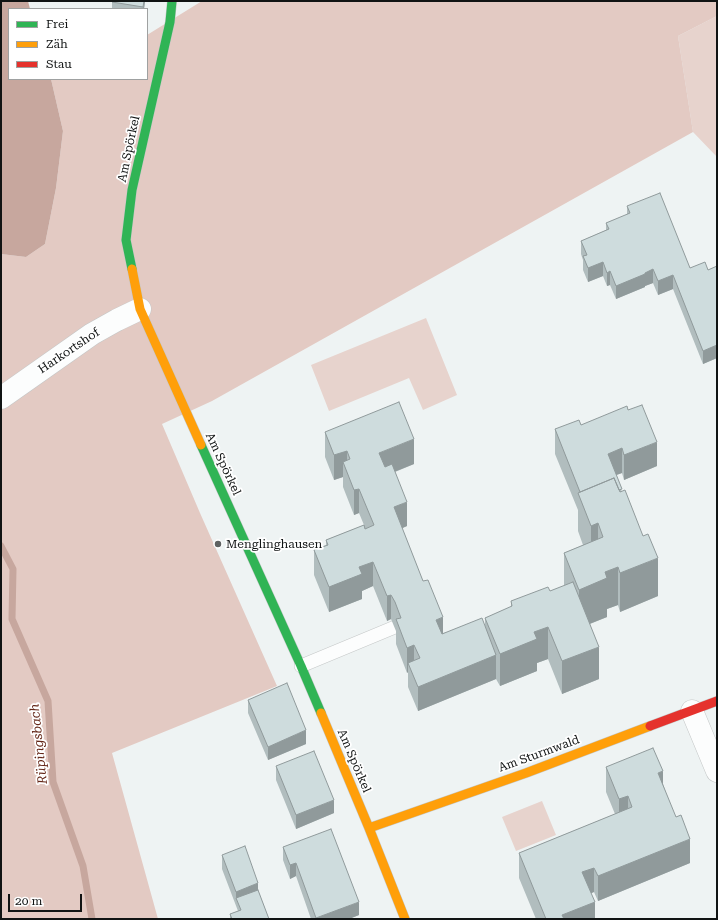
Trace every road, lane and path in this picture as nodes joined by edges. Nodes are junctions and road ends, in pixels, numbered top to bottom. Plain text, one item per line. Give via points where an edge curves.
1 (172, 1) edge
2 (140, 309) junction
3 (1, 398) edge
4 (395, 627) edge
5 (301, 666) junction
6 (717, 701) edge
7 (692, 711) junction
8 (717, 771) edge
9 (369, 828) junction
10 (405, 919) edge

1 - 2 street, Am Spörkel via 170,22 132,190 126,240
2 - 3 street, Harkortshof via 92,334
2 - 5 street, Am Spörkel
4 - 5 lane
5 - 9 street, Am Spörkel
6 - 7 street, Am Sturmwald
7 - 8 street
7 - 9 street, Am Sturmwald
9 - 10 street, Am Spörkel

